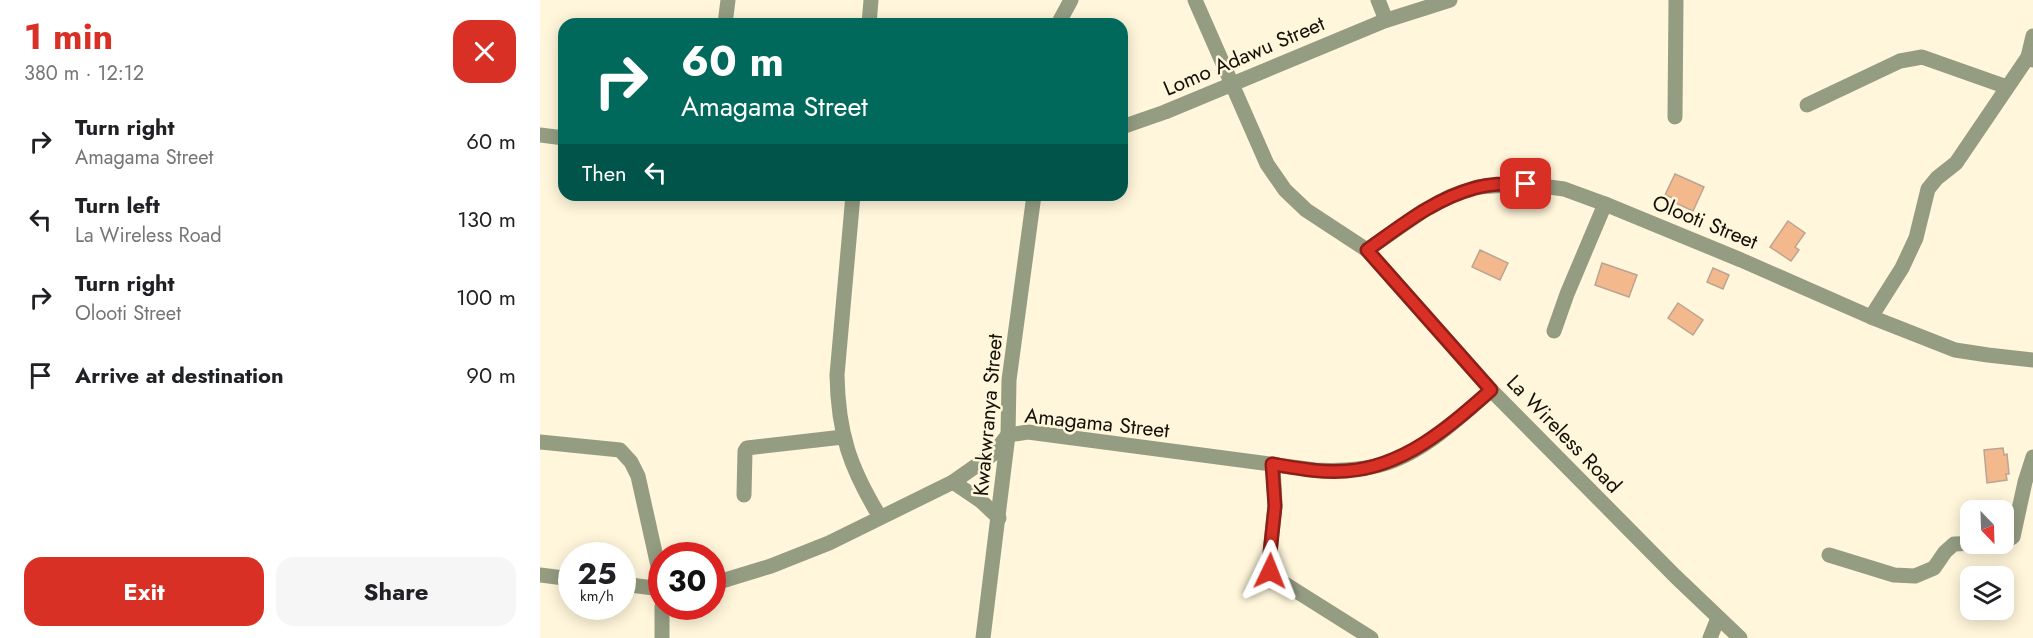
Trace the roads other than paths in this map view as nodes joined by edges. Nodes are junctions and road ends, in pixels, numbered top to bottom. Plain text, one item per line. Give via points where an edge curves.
1 (728, 0) edge
2 (871, 0) edge
3 (1071, 0) edge
4 (1194, 0) edge
5 (1378, 0) edge
6 (1450, 0) edge
7 (1676, 0) edge
8 (726, 18) edge
9 (870, 18) edge
10 (1061, 18) edge
11 (1386, 20) junction
12 (2033, 36) edge
13 (2030, 59) edge
14 (1230, 84) junction
15 (2007, 87) junction
16 (1808, 105) dead end
17 (1675, 117) dead end
18 (1128, 126) edge
19 (540, 135) edge
20 (558, 137) edge
21 (852, 201) edge
22 (1033, 201) edge
23 (1605, 204) junction
24 (1367, 250) junction
25 (1871, 317) junction
26 (1554, 331) dead end
27 (2033, 360) edge
28 (1491, 390) junction
29 (1008, 435) junction
30 (843, 436) junction
31 (540, 442) edge
32 (2033, 457) edge
33 (1272, 464) junction
34 (953, 482) junction
35 (744, 495) dead end
36 (880, 517) junction
37 (999, 518) junction
38 (2014, 532) edge
39 (653, 542) edge
40 (1960, 544) edge
41 (1829, 555) dead end
42 (540, 575) edge
43 (558, 577) edge
44 (726, 580) edge
45 (1718, 618) junction
46 (662, 620) edge
47 (662, 638) edge
48 (983, 638) edge
49 (1371, 638) edge
50 (1710, 638) edge
51 (1740, 638) edge

1 - 8 street
2 - 9 street
3 - 10 street
4 - 14 street, La Wireless Road
5 - 11 street
6 - 11 street, Lomo Adawu Street
7 - 17 street
11 - 14 street, Lomo Adawu Street
12 - 13 street
13 - 15 street
14 - 18 street, Lomo Adawu Street
14 - 24 street, La Wireless Road via 1268,164 1285,190 1306,210
15 - 16 street via 1922,57 1900,61
15 - 25 street via 1956,163 1928,189 1916,238
19 - 20 street
21 - 30 street via 837,375
22 - 29 street, Kwakwranya Street via 1009,380
23 - 24 street, Olooti Street via 1564,189 1526,184 1477,188 1423,211
23 - 25 street, Olooti Street
23 - 26 street
24 - 28 street, La Wireless Road
25 - 27 street, Olooti Street via 1955,350
28 - 33 street, Amagama Street via 1430,439 1382,465 1346,471
28 - 45 street, La Wireless Road
29 - 33 street, Amagama Street via 1028,432
29 - 34 street, Amagama Street via 993,453
29 - 37 street, Kwakwranya Street
30 - 35 street via 747,448
30 - 36 street via 855,471
31 - 39 street via 620,450 638,476
32 - 38 street
33 - 49 street via 1275,506 1269,562 1274,577
34 - 36 street, Amagama Street
34 - 37 street
36 - 44 street, Amagama Street via 810,551
37 - 48 street, Kwakwranya Street
40 - 41 street via 1945,552 1934,568 1915,576 1894,575
42 - 43 street
45 - 50 street
45 - 51 street, La Wireless Road
46 - 47 street

